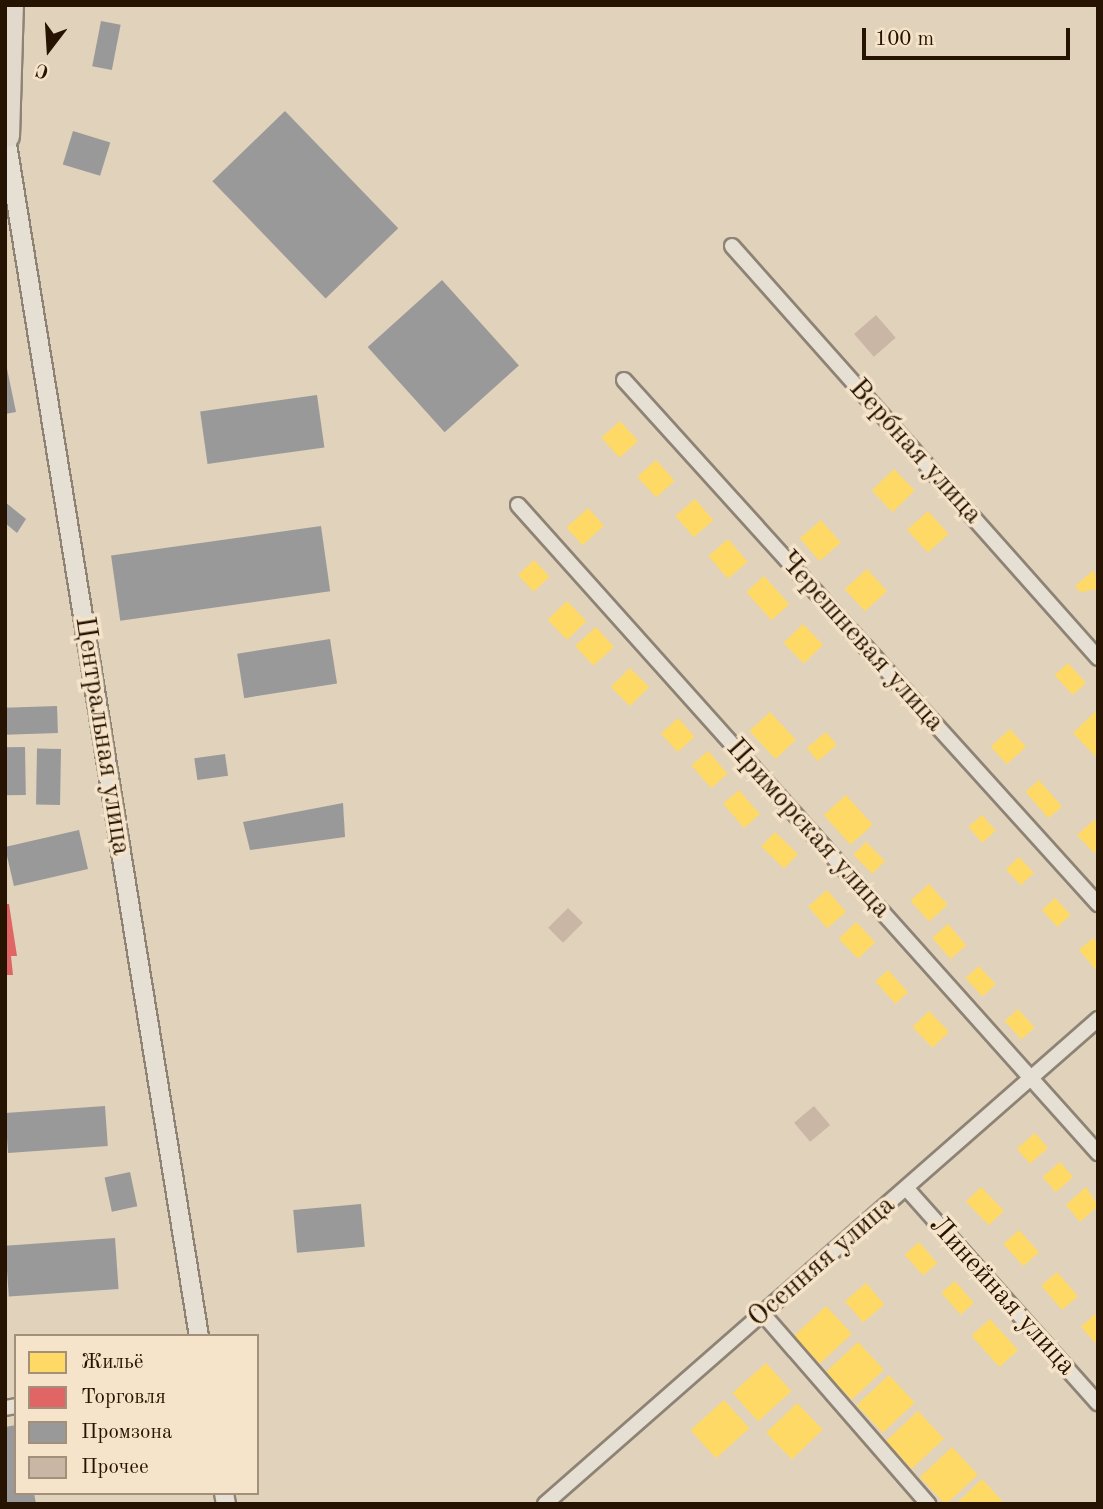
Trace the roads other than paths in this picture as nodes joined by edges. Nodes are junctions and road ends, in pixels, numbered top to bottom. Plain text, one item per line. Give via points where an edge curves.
1 (12, 5) edge
2 (6, 134) edge
3 (732, 246) dead end
4 (624, 380) dead end
5 (518, 505) dead end
6 (1098, 658) edge
7 (1098, 904) edge
8 (1098, 1019) edge
9 (1031, 1078) junction
10 (1098, 1153) edge
11 (906, 1189) junction
12 (763, 1314) junction
13 (199, 1334) edge
14 (1098, 1403) edge
15 (545, 1504) edge
16 (928, 1504) edge

1 - 2 main road
2 - 13 street, Центральная улица
3 - 6 street, Вербная улица
4 - 7 street, Черешневая улица
5 - 9 street, Приморская улица
8 - 9 street, Осенняя улица
9 - 10 street, Приморская улица
9 - 11 street, Осенняя улица
11 - 12 street, Осенняя улица
11 - 14 street, Линейная улица
12 - 15 street, Осенняя улица
12 - 16 street

